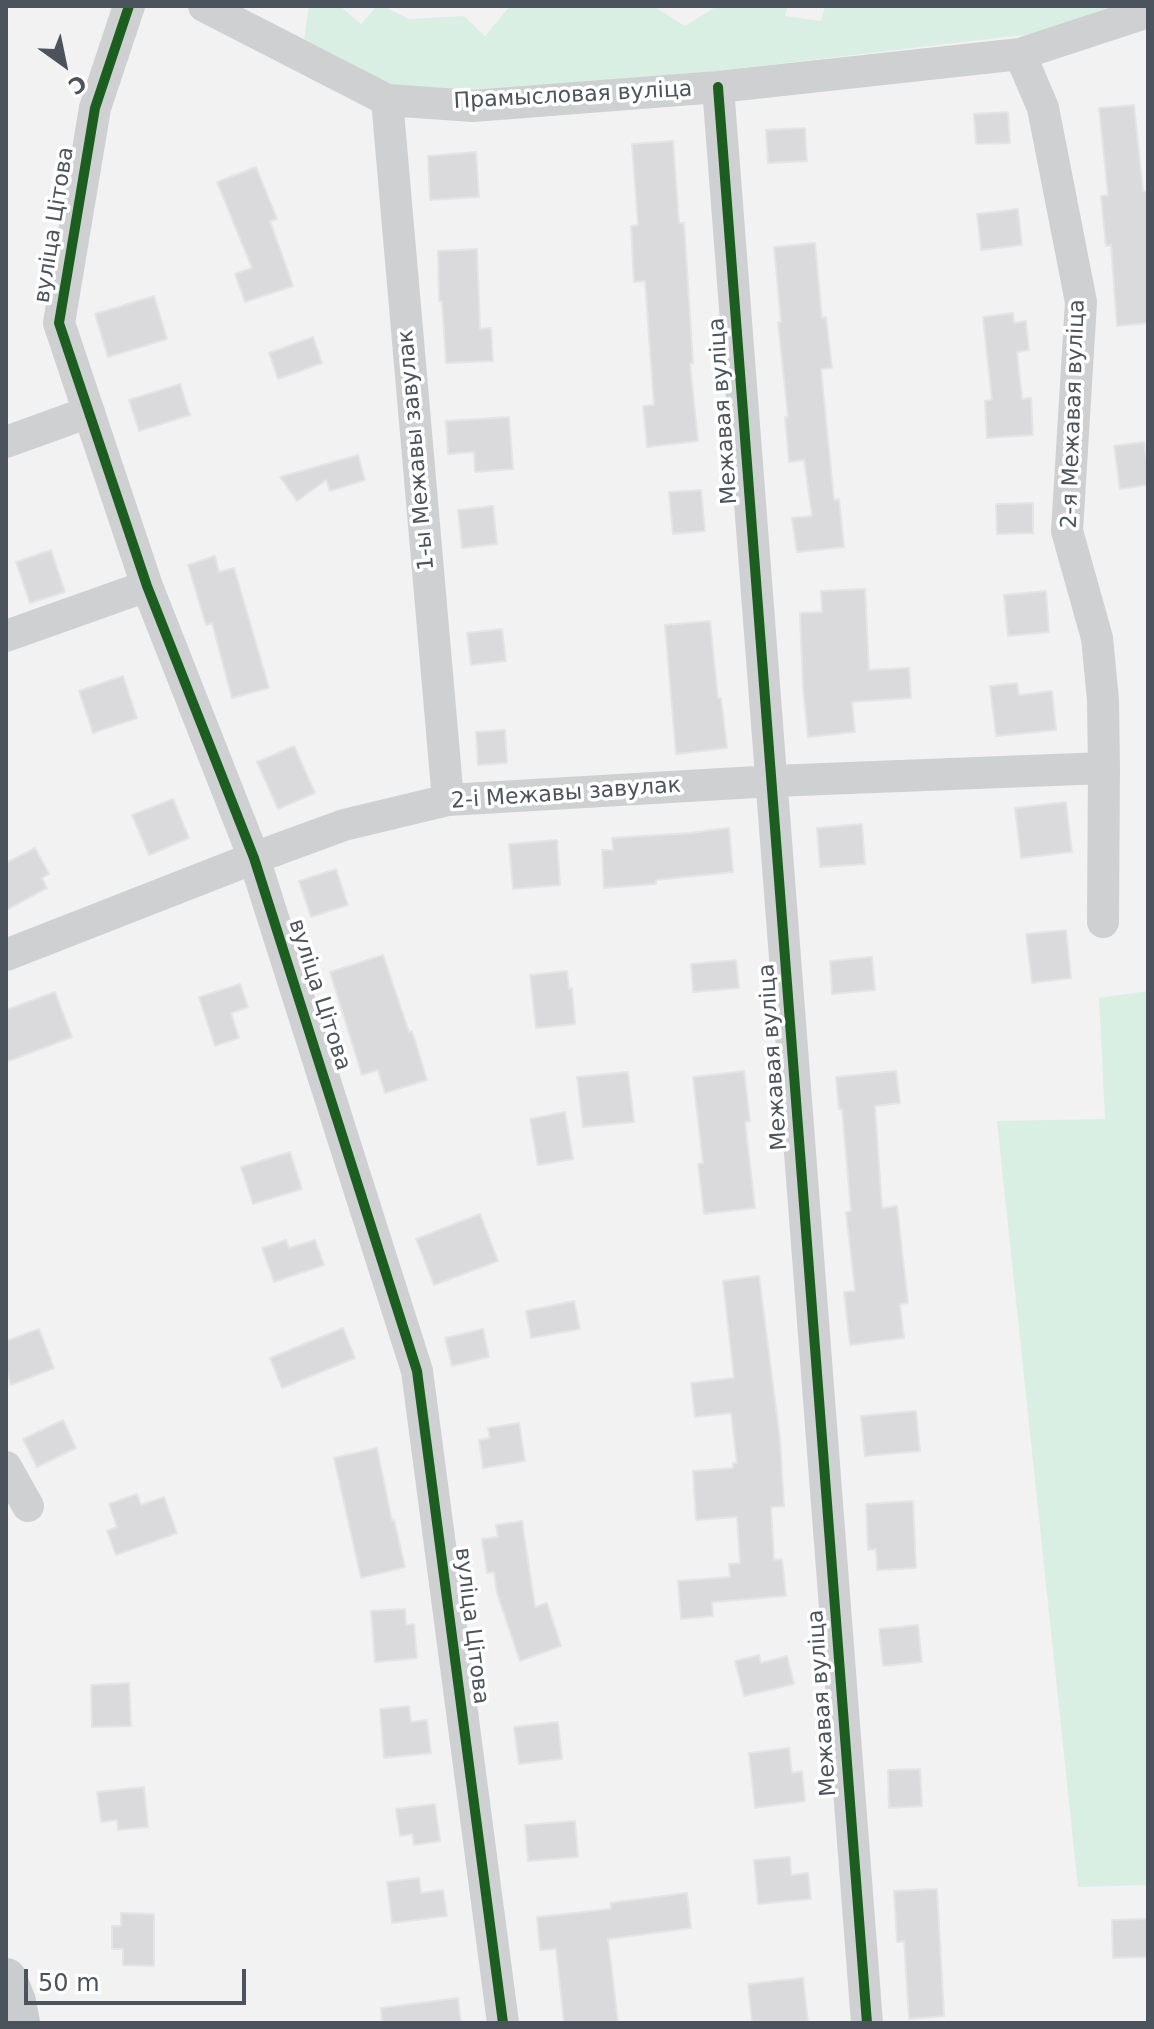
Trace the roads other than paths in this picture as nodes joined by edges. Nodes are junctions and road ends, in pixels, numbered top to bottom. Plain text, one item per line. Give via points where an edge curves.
1 (129, 6) edge
2 (204, 6) edge
3 (1148, 12) edge
4 (1020, 54) junction
5 (718, 87) junction
6 (387, 100) junction
7 (89, 412) junction
8 (6, 442) edge
9 (147, 586) junction
10 (6, 636) edge
11 (1104, 768) junction
12 (773, 781) junction
13 (448, 800) junction
14 (254, 858) junction
15 (1103, 922) dead end
16 (6, 955) edge
17 (6, 1467) edge
18 (28, 1506) dead end
19 (6, 1979) edge
20 (19, 2023) edge
21 (503, 2023) edge
22 (867, 2023) edge

1 - 7 street, вуліца Цітова via 95,108 59,323
2 - 6 street, Прамысловая вуліца
3 - 4 street, Прамысловая вуліца
4 - 5 street, Прамысловая вуліца
4 - 11 street, 2-я Межавая вуліца via 1043,108 1081,302 1067,531 1097,638
5 - 6 street, Прамысловая вуліца via 473,106
5 - 12 street, Межавая вуліца
6 - 13 street, 1-ы Межавы завулак
7 - 8 street
7 - 9 street, вуліца Цітова
9 - 10 street
9 - 14 street, вуліца Цітова
11 - 12 street, 2-і Межавы завулак
11 - 15 street, 2-я Межавая вуліца
12 - 13 street, 2-і Межавы завулак
12 - 22 street, Межавая вуліца
13 - 14 street, 2-і Межавы завулак via 344,825
14 - 16 street, 2-і Межавы завулак
14 - 21 street, вуліца Цітова via 417,1371
17 - 18 street
19 - 20 main road

